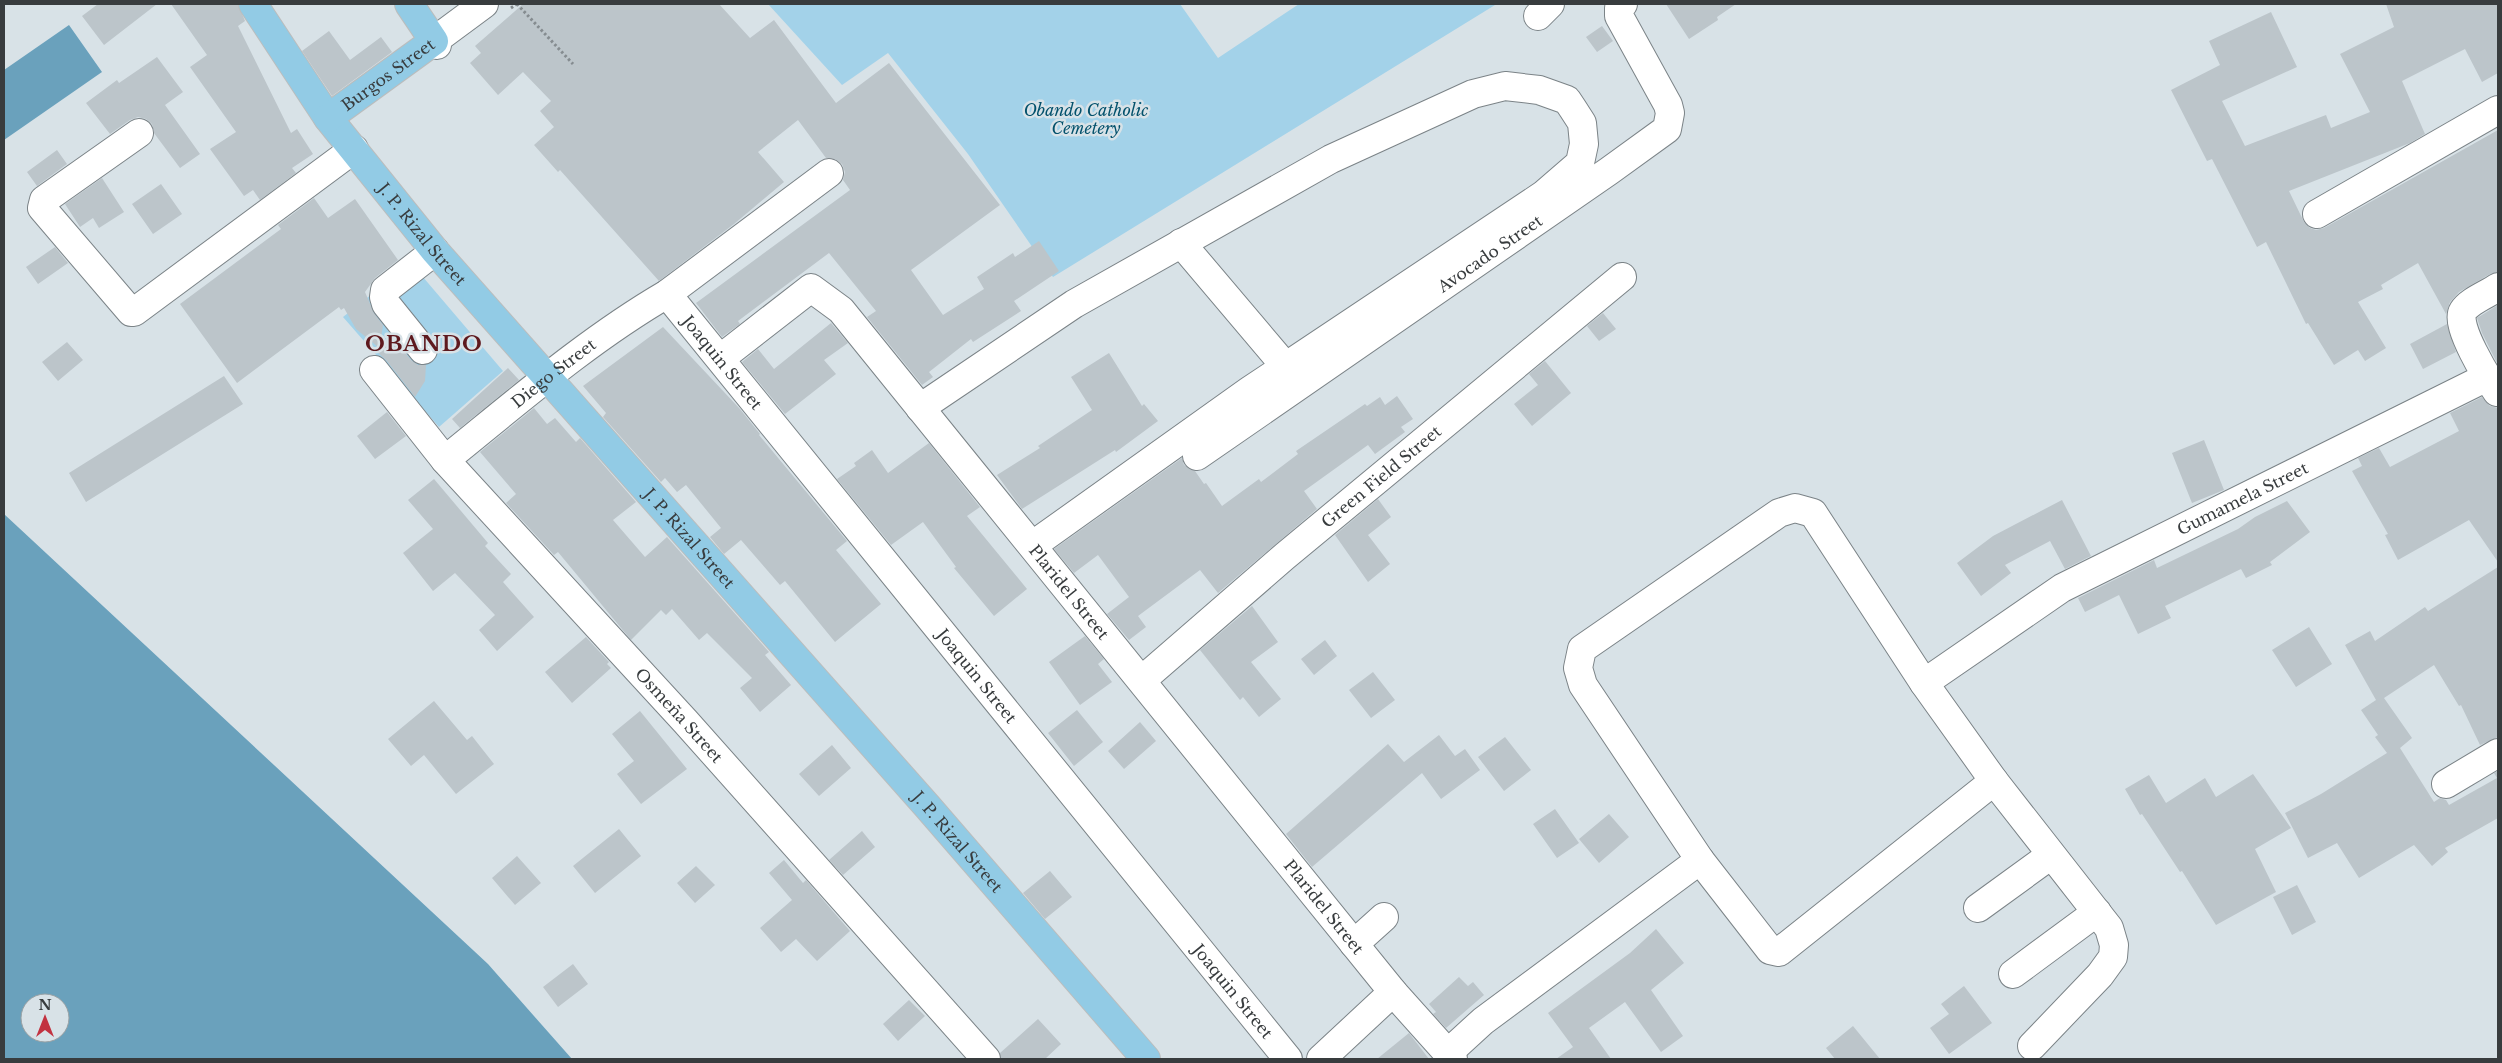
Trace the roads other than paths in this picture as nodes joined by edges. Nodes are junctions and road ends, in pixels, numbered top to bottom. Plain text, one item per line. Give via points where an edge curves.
1 (253, 4) edge
2 (409, 4) edge
3 (484, 4) edge
4 (1618, 5) edge
5 (436, 43) junction
6 (2498, 110) edge
7 (328, 118) junction
8 (140, 133) dead end
9 (354, 149) junction
10 (829, 173) dead end
11 (2317, 214) dead end
12 (1181, 244) junction
13 (435, 251) junction
14 (1622, 277) dead end
15 (2498, 287) edge
16 (667, 294) junction
17 (423, 350) dead end
18 (722, 358) junction
19 (1286, 366) junction
20 (374, 370) dead end
21 (549, 377) junction
22 (2493, 385) edge
23 (920, 408) junction
24 (1197, 456) dead end
25 (445, 460) junction
26 (1033, 545) junction
27 (1142, 680) junction
28 (1924, 683) junction
29 (2498, 753) edge
30 (1994, 781) junction
31 (2446, 784) dead end
32 (2051, 855) junction
33 (1700, 860) junction
34 (1978, 908) dead end
35 (2097, 912) junction
36 (1384, 917) dead end
37 (1354, 944) junction
38 (2013, 974) dead end
39 (1393, 992) junction
40 (2032, 1046) dead end
41 (1450, 1056) edge
42 (986, 1059) edge
43 (1146, 1059) edge
44 (1288, 1059) edge
45 (1321, 1059) edge

1 - 7 main road, J. P. Rizal Street
2 - 5 main road, Burgos Street
3 - 5 street
4 - 24 street, Avocado Street via 1619,16 1664,95 1670,113 1667,129
5 - 7 main road, Burgos Street
6 - 11 street
7 - 9 main road, J. P. Rizal Street
8 - 9 street via 42,204 42,208 130,312
9 - 13 main road, J. P. Rizal Street
10 - 16 street, Diego Street
12 - 19 street
12 - 19 street via 1331,159 1474,94 1505,86 1539,90 1566,100 1582,123 1584,144 1580,163 1543,195
12 - 23 street via 1074,304
13 - 17 street via 385,290 384,297 386,304
13 - 21 main road, J. P. Rizal Street
14 - 27 street, Green Field Street via 1285,556
15 - 22 street via 2468,306 2461,315 2461,326
16 - 18 street, Joaquin Street
16 - 21 street, Diego Street
18 - 23 street, Plaridel Street via 811,288 841,310
18 - 44 street, Joaquin Street
19 - 26 street
20 - 25 street, Osmeña Street
21 - 25 street, Diego Street
21 - 43 main road, J. P. Rizal Street
22 - 28 street, Gumamela Street via 2062,588
23 - 26 street, Plaridel Street
25 - 42 street, Osmeña Street via 685,721
26 - 27 street, Plaridel Street
27 - 37 street, Plaridel Street
28 - 30 street
28 - 33 street via 1813,513 1795,508 1779,513 1582,649 1578,668 1583,685
29 - 31 street
30 - 32 street
30 - 33 street via 1779,952 1770,950
32 - 34 street
32 - 35 street
33 - 41 street via 1483,1021
35 - 38 street
35 - 40 street via 2112,935 2113,957 2100,975
36 - 37 street
37 - 39 street, Plaridel Street
39 - 41 street, Plaridel Street
39 - 45 street

